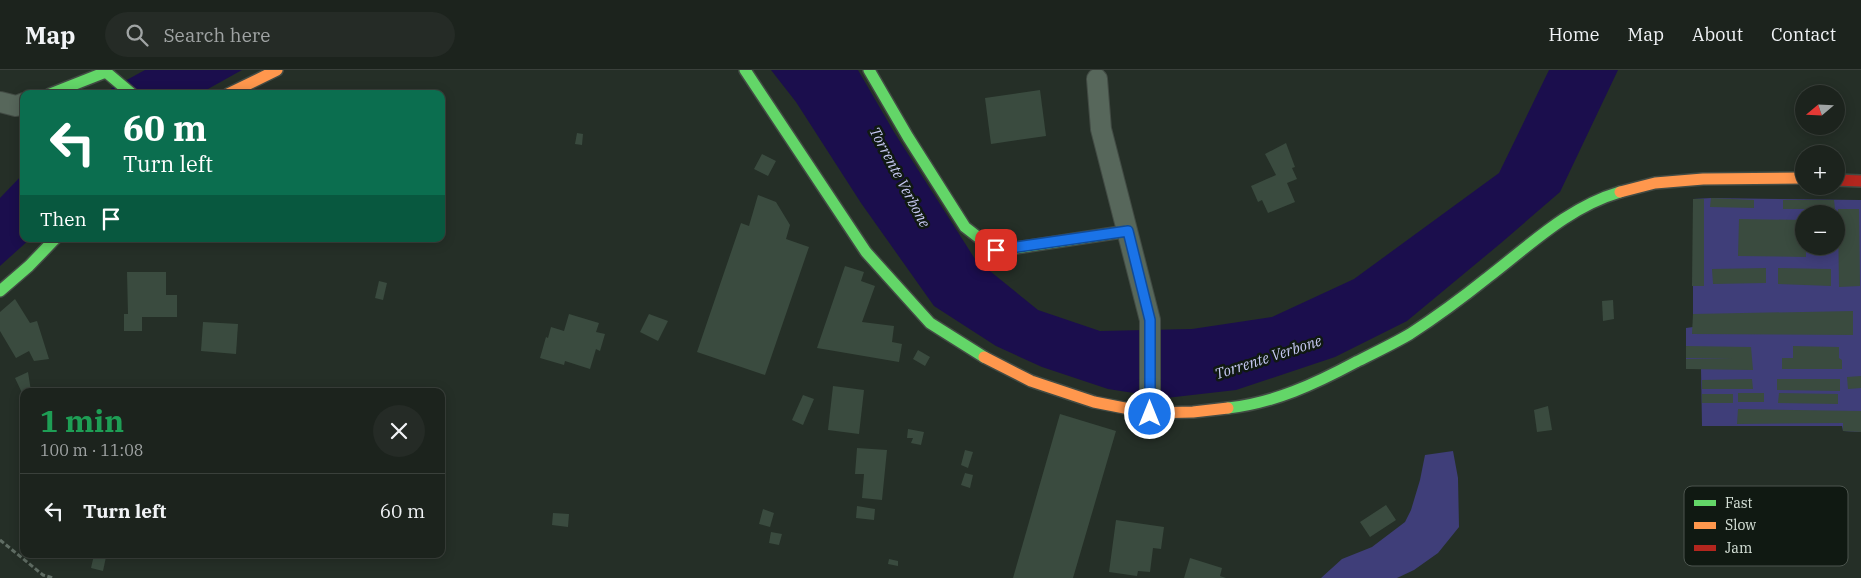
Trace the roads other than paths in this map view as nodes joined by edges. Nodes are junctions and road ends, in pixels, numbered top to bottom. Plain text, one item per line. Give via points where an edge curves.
1 (277, 70) edge
2 (745, 70) edge
3 (869, 70) edge
4 (1097, 79) dead end
5 (60, 90) edge
6 (127, 90) edge
7 (236, 90) edge
8 (0, 102) edge
9 (20, 104) edge
10 (1795, 178) edge
11 (1845, 180) edge
12 (1861, 181) edge
13 (1128, 231) junction
14 (52, 242) edge
15 (0, 291) edge
16 (1150, 408) junction

1 - 7 main road
2 - 16 main road via 866,252 930,323 972,351 1031,381 1094,402
3 - 13 main road via 965,227 996,250
4 - 13 street via 1101,129
5 - 6 main road via 106,72
8 - 9 street
10 - 16 main road via 1655,183 1600,198 1569,214 1464,296 1409,334 1324,379 1248,406 1193,412
11 - 12 main road
13 - 16 street via 1150,320
14 - 15 main road

